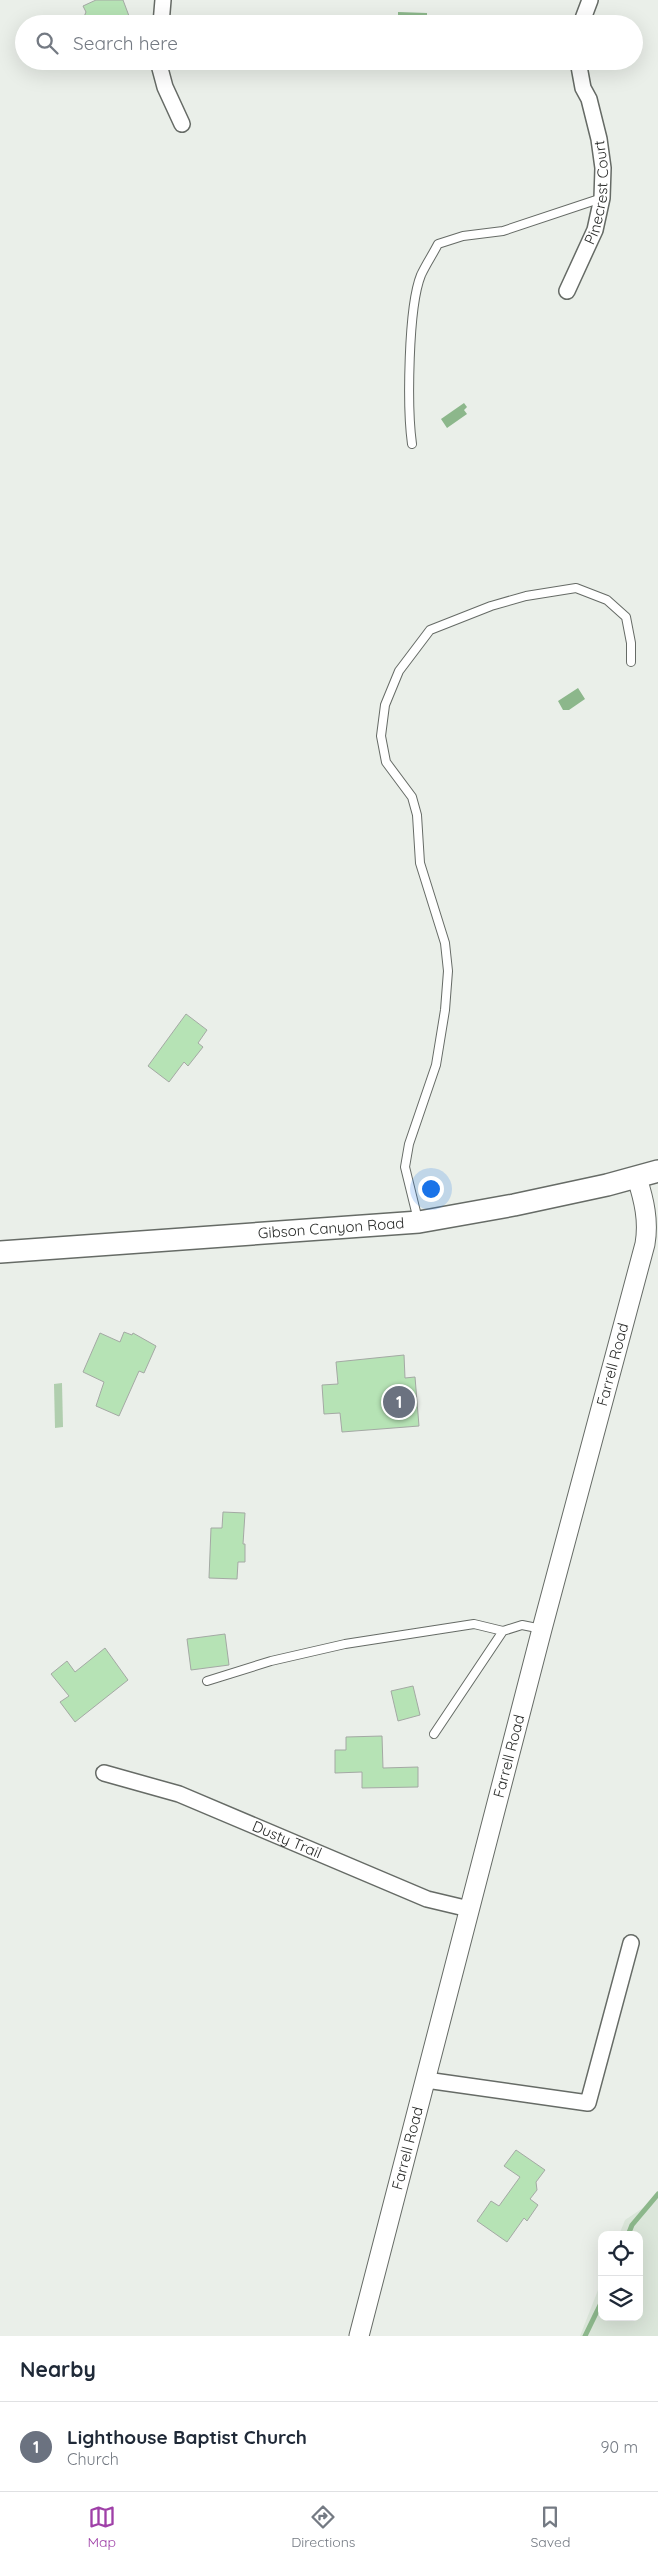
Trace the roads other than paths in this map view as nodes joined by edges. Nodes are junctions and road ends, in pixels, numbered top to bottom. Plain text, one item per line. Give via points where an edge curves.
1 (163, 0) edge
2 (590, 0) edge
3 (162, 15) edge
4 (584, 15) edge
5 (160, 70) edge
6 (580, 70) edge
7 (182, 124) dead end
8 (602, 198) junction
9 (566, 291) dead end
10 (412, 444) dead end
11 (631, 662) dead end
12 (658, 1171) edge
13 (637, 1178) junction
14 (419, 1222) junction
15 (0, 1252) edge
16 (542, 1629) junction
17 (503, 1631) junction
18 (207, 1681) dead end
19 (434, 1734) dead end
20 (104, 1773) dead end
21 (469, 1909) junction
22 (631, 1943) dead end
23 (426, 2080) junction
24 (359, 2336) edge

1 - 3 street
2 - 4 street
5 - 7 street
6 - 8 street, Pinecrest Court via 599,139 603,168
8 - 9 street, Pinecrest Court via 595,230
8 - 10 lane via 503,232 463,236 438,244 421,276 414,312 409,420
11 - 14 lane via 626,617 607,600 576,588 526,596 430,630 399,671 385,706 381,736 386,762 412,797 417,815 420,863 445,943 448,971 436,1065 409,1144 405,1167
12 - 13 main road, Gibson Canyon Road
13 - 14 main road, Gibson Canyon Road via 487,1211
13 - 16 street, Farrell Road via 648,1231
14 - 15 main road, Gibson Canyon Road
16 - 17 lane via 522,1624
16 - 21 street, Farrell Road
17 - 18 lane via 474,1624 346,1644 271,1661
17 - 19 lane
20 - 21 street, Dusty Trail via 180,1794 427,1899
21 - 23 street, Farrell Road
22 - 23 street via 588,2103
23 - 24 street, Farrell Road

